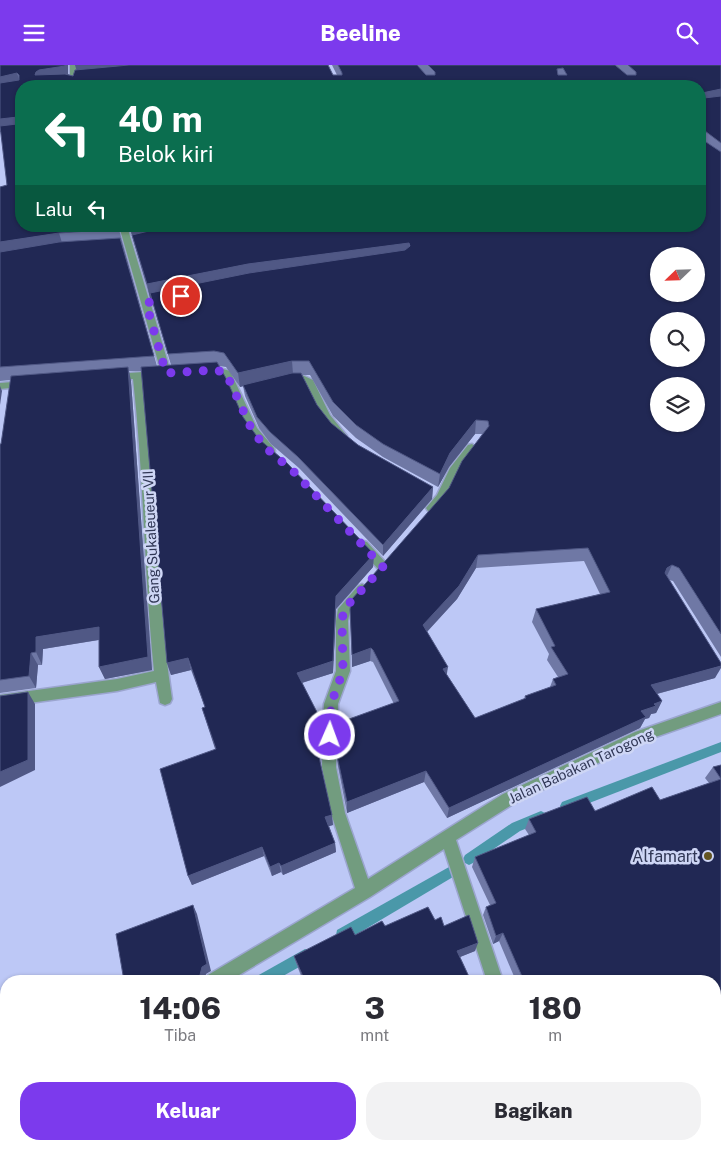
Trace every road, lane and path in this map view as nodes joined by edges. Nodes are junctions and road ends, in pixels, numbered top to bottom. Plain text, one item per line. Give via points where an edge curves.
1 (73, 65) edge
2 (83, 78) edge
3 (72, 80) edge
4 (79, 80) edge
5 (125, 232) edge
6 (174, 297) edge
7 (146, 303) junction
8 (199, 371) edge
9 (137, 375) junction
10 (108, 377) edge
11 (39, 383) edge
12 (276, 383) edge
13 (6, 388) edge
14 (250, 390) edge
15 (236, 393) junction
16 (480, 438) edge
17 (349, 441) edge
18 (280, 460) edge
19 (424, 519) edge
20 (352, 533) edge
21 (161, 675) junction
22 (165, 699) dead end
23 (0, 701) edge
24 (721, 708) edge
25 (448, 838) junction
26 (364, 891) junction
27 (224, 975) edge
28 (493, 975) edge

1 - 3 street
2 - 4 street
5 - 7 street
6 - 7 street
7 - 9 street via 170,373
8 - 15 street via 226,373
9 - 10 street
9 - 21 street, Gang Sukaleueur VII
11 - 13 street
12 - 17 street via 306,379 326,417
14 - 15 street
15 - 18 street via 252,430
16 - 19 street via 438,494
20 - 26 street via 386,563 344,609 343,671 331,704 329,767 338,813
21 - 22 street, Gang Sukaleueur VII
21 - 23 street via 117,685
24 - 25 street, Jalan Babakan Tarogong via 640,736 508,799
25 - 26 street, Jalan Babakan Tarogong
25 - 28 street
26 - 27 street, Jalan Babakan Tarogong

